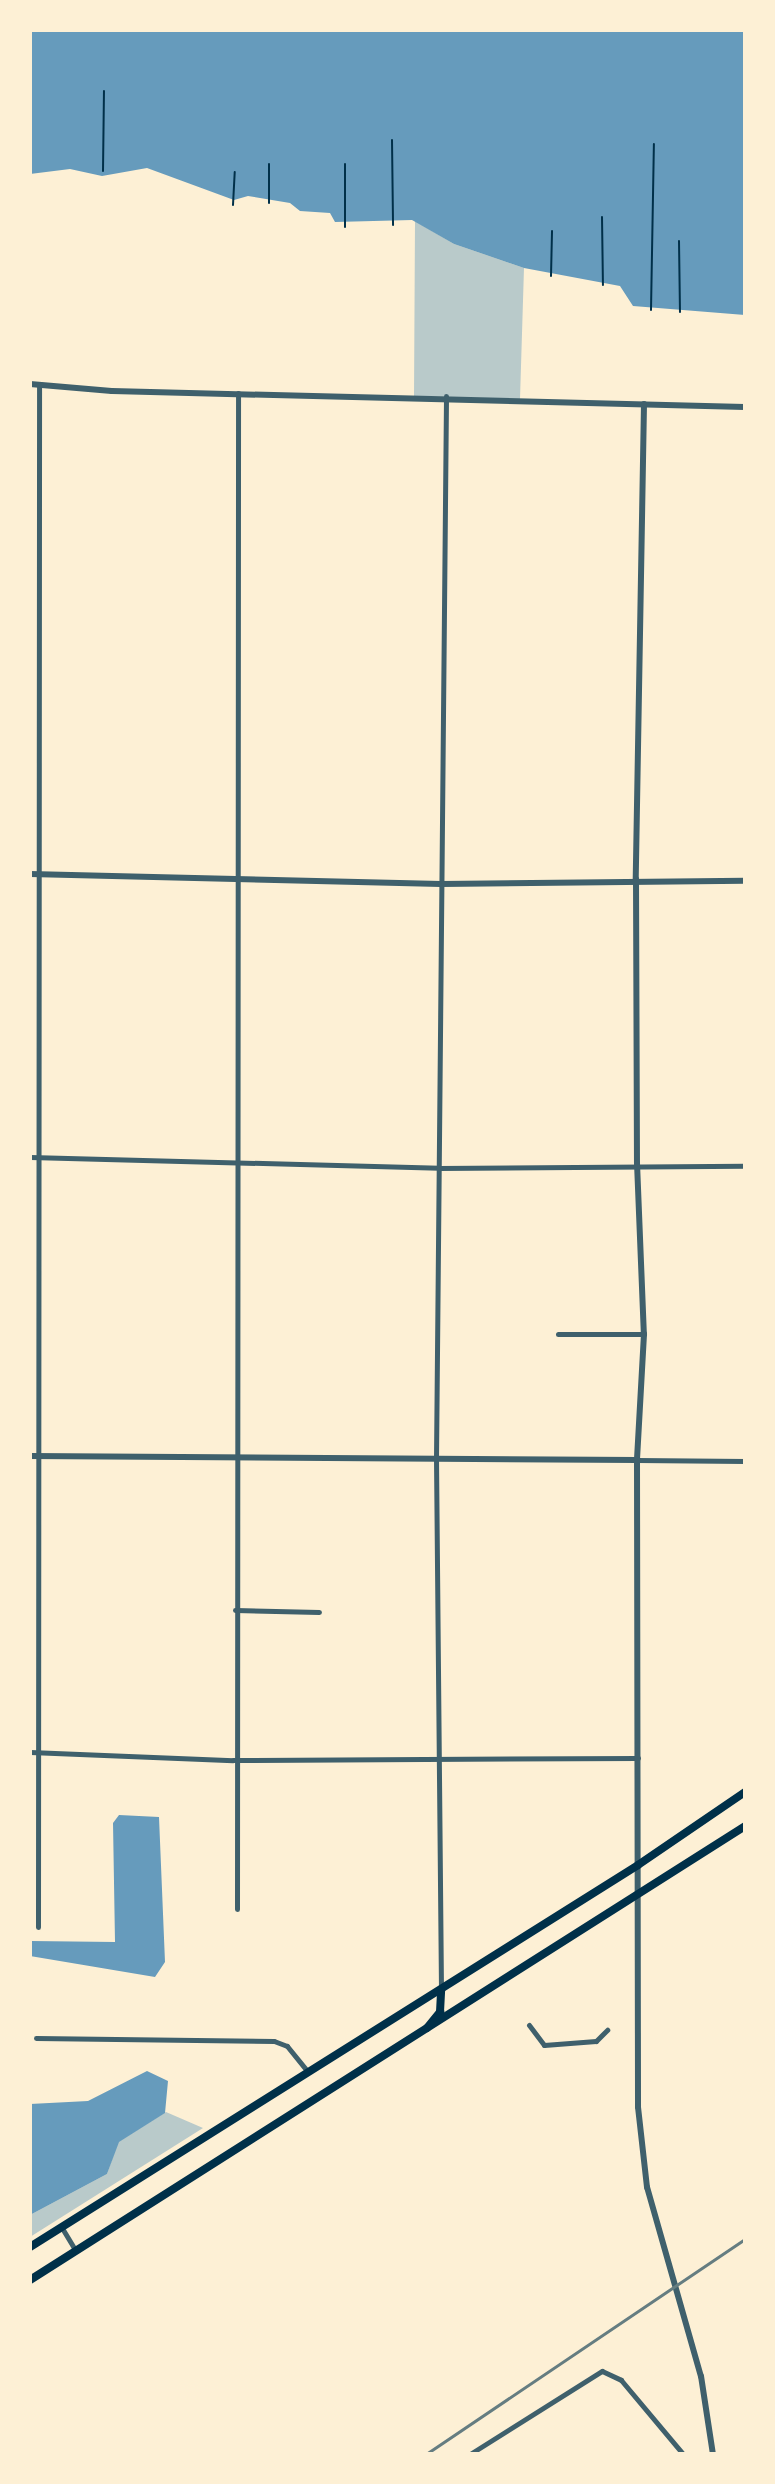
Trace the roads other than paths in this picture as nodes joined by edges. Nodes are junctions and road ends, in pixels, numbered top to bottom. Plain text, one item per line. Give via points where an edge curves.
1 (30, 384) edge
2 (39, 384) junction
3 (238, 393) junction
4 (446, 396) junction
5 (644, 404) junction
6 (745, 407) edge
7 (34, 874) edge
8 (240, 877) junction
9 (636, 879) junction
10 (745, 881) edge
11 (441, 884) junction
12 (30, 1157) edge
13 (38, 1157) junction
14 (238, 1163) junction
15 (637, 1163) junction
16 (745, 1166) edge
17 (439, 1168) junction
18 (558, 1334) dead end
19 (644, 1334) junction
20 (33, 1456) edge
21 (235, 1457) junction
22 (436, 1459) junction
23 (637, 1460) junction
24 (745, 1461) edge
25 (235, 1610) junction
26 (319, 1612) dead end
27 (33, 1752) edge
28 (436, 1756) junction
29 (638, 1758) junction
30 (233, 1760) junction
31 (745, 1792) edge
32 (743, 1826) edge
33 (638, 1865) junction
34 (638, 1898) junction
35 (237, 1909) dead end
36 (38, 1927) dead end
37 (441, 1990) junction
38 (529, 2025) dead end
39 (607, 2030) dead end
40 (423, 2034) junction
41 (36, 2038) dead end
42 (309, 2073) junction
43 (61, 2227) junction
44 (30, 2247) edge
45 (76, 2251) junction
46 (30, 2280) edge
47 (470, 2454) edge
48 (683, 2454) edge
49 (713, 2454) edge

1 - 2 street
2 - 3 street
2 - 7 street
3 - 4 street
3 - 8 street
4 - 5 street
4 - 11 street
5 - 6 street
5 - 9 street
7 - 8 street
7 - 13 street
8 - 11 street
8 - 14 street
9 - 10 street
9 - 11 street
9 - 15 street
11 - 17 street
12 - 13 street
13 - 14 street
13 - 20 street
14 - 17 street
14 - 21 street
15 - 16 street
15 - 17 street
15 - 19 street
17 - 22 street
18 - 19 street
19 - 23 street
20 - 21 street
20 - 27 street
21 - 22 street
21 - 25 street
22 - 23 street
22 - 28 street
23 - 24 street
23 - 29 street
25 - 26 street
25 - 30 street
27 - 30 street
27 - 36 street
28 - 29 street
28 - 30 street
28 - 37 street
29 - 33 street
30 - 35 street
31 - 33 main road
32 - 34 main road
33 - 34 street
33 - 37 main road
34 - 40 main road
34 - 49 street via 640,2150 701,2376
37 - 40 main road via 440,2012
37 - 42 main road
38 - 39 street via 544,2045 596,2041
40 - 45 main road
41 - 42 street via 274,2041 287,2046
42 - 43 main road
43 - 44 main road
43 - 45 street
45 - 46 main road
47 - 48 street via 602,2371 621,2380

